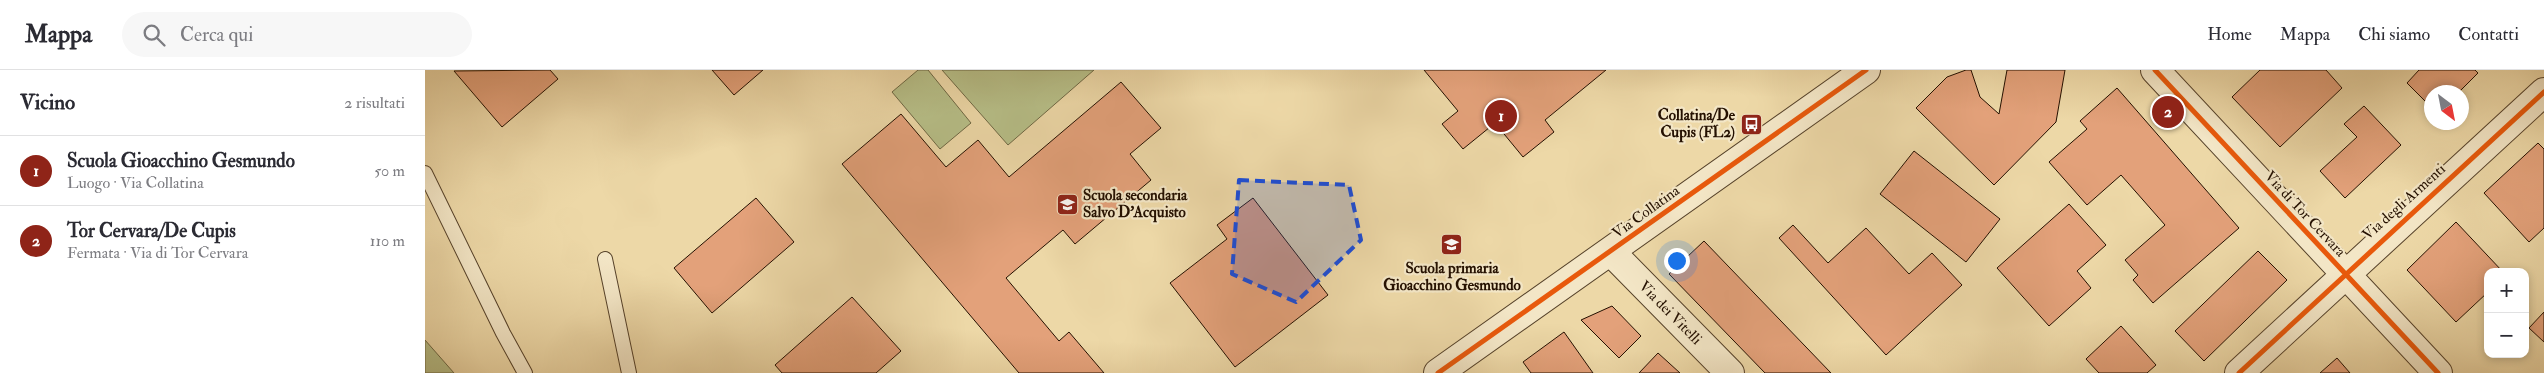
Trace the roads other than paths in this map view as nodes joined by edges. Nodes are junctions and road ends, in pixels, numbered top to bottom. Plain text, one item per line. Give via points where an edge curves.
1 (1867, 70) edge
2 (2155, 70) edge
3 (2544, 92) edge
4 (425, 173) edge
5 (1611, 252) junction
6 (605, 260) dead end
7 (2344, 274) junction
8 (525, 373) edge
9 (629, 373) edge
10 (1438, 373) edge
11 (1730, 373) edge
12 (2239, 373) edge
13 (2438, 373) edge

1 - 5 street, Via Collatina
2 - 7 street, Via di Tor Cervara
3 - 7 street, Via degli Armenti
4 - 8 lane
5 - 10 street, Via Collatina
5 - 11 street, Via dei Vitelli
6 - 9 lane
7 - 12 street, Via degli Armenti
7 - 13 street, Via di Tor Cervara

